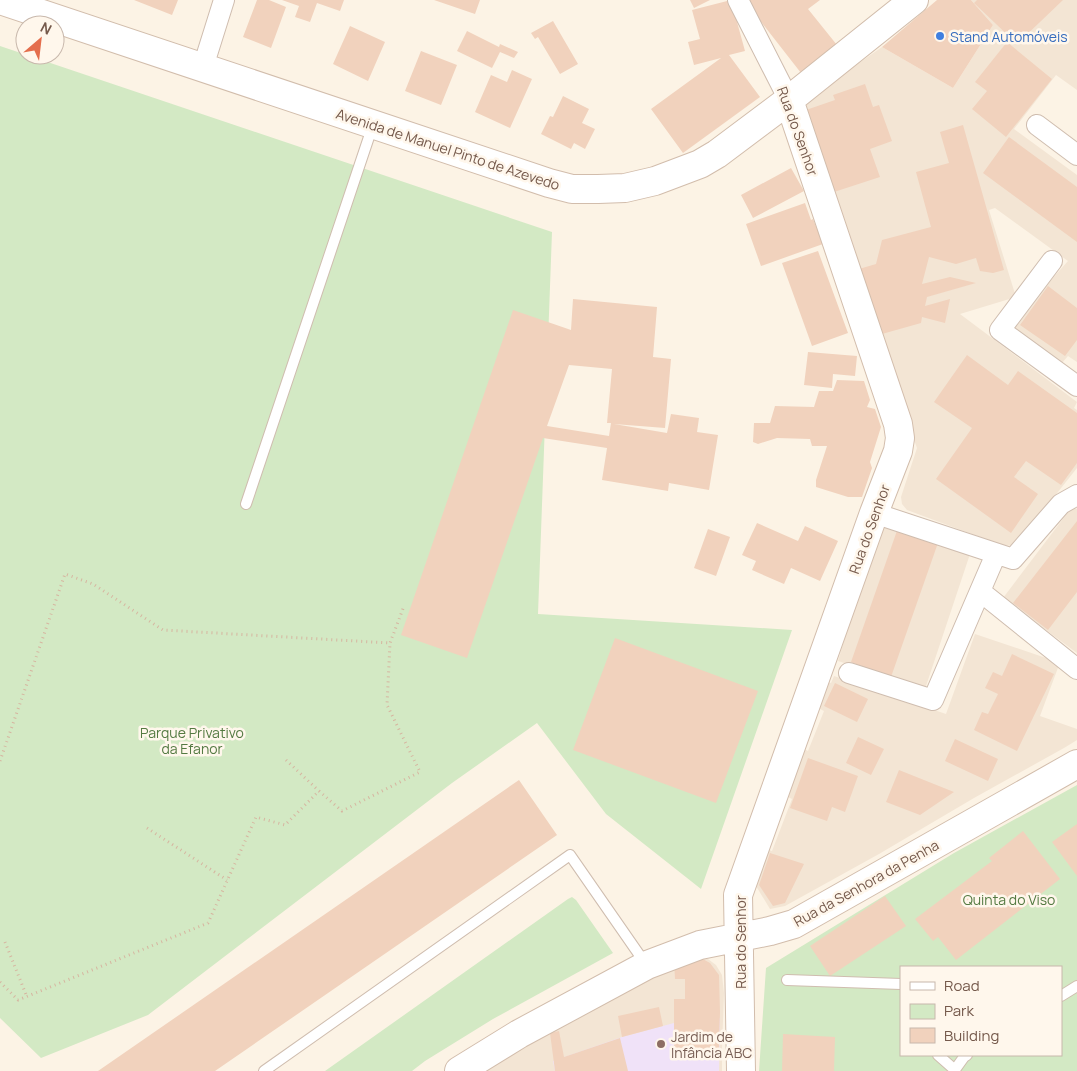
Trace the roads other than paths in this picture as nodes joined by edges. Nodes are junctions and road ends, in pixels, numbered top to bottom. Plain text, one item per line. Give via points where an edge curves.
1 (0, 0) edge
2 (224, 0) edge
3 (738, 0) edge
4 (914, 0) edge
5 (203, 67) junction
6 (790, 100) junction
7 (374, 124) junction
8 (1037, 125) dead end
9 (1077, 155) edge
10 (1052, 261) dead end
11 (1077, 386) edge
12 (1077, 495) edge
13 (246, 504) dead end
14 (874, 513) junction
15 (996, 554) junction
16 (981, 592) junction
17 (1077, 669) edge
18 (850, 673) dead end
19 (1077, 764) edge
20 (738, 938) junction
21 (647, 965) junction
22 (787, 980) dead end
23 (900, 984) edge
24 (1077, 986) edge
25 (1062, 995) edge
26 (939, 1056) edge
27 (966, 1056) edge
28 (954, 1070) edge
29 (264, 1071) edge
30 (458, 1071) edge
31 (741, 1071) edge

1 - 5 street, Avenida de Manuel Pinto de Azevedo
2 - 5 street
3 - 6 street, Rua do Senhor
4 - 6 street, Avenida de Manuel Pinto de Azevedo
5 - 7 street, Avenida de Manuel Pinto de Azevedo
6 - 7 street, Avenida de Manuel Pinto de Azevedo via 700,164 655,181 598,190 548,183
6 - 14 street, Rua do Senhor via 898,424 898,451
7 - 13 lane
8 - 9 street
10 - 11 street via 1000,330
12 - 15 street via 1062,504 1013,559
14 - 15 street
14 - 20 street, Rua do Senhor via 738,895
15 - 16 street
16 - 17 street
16 - 18 street via 933,700
19 - 20 street, Rua da Senhora da Penha via 794,924
20 - 21 street, Rua da Senhora da Penha via 700,945
20 - 31 street, Rua do Senhor
21 - 29 lane via 570,855
21 - 30 street, Rua da Senhora da Penha
22 - 23 lane
24 - 25 lane
26 - 28 lane
27 - 28 lane

